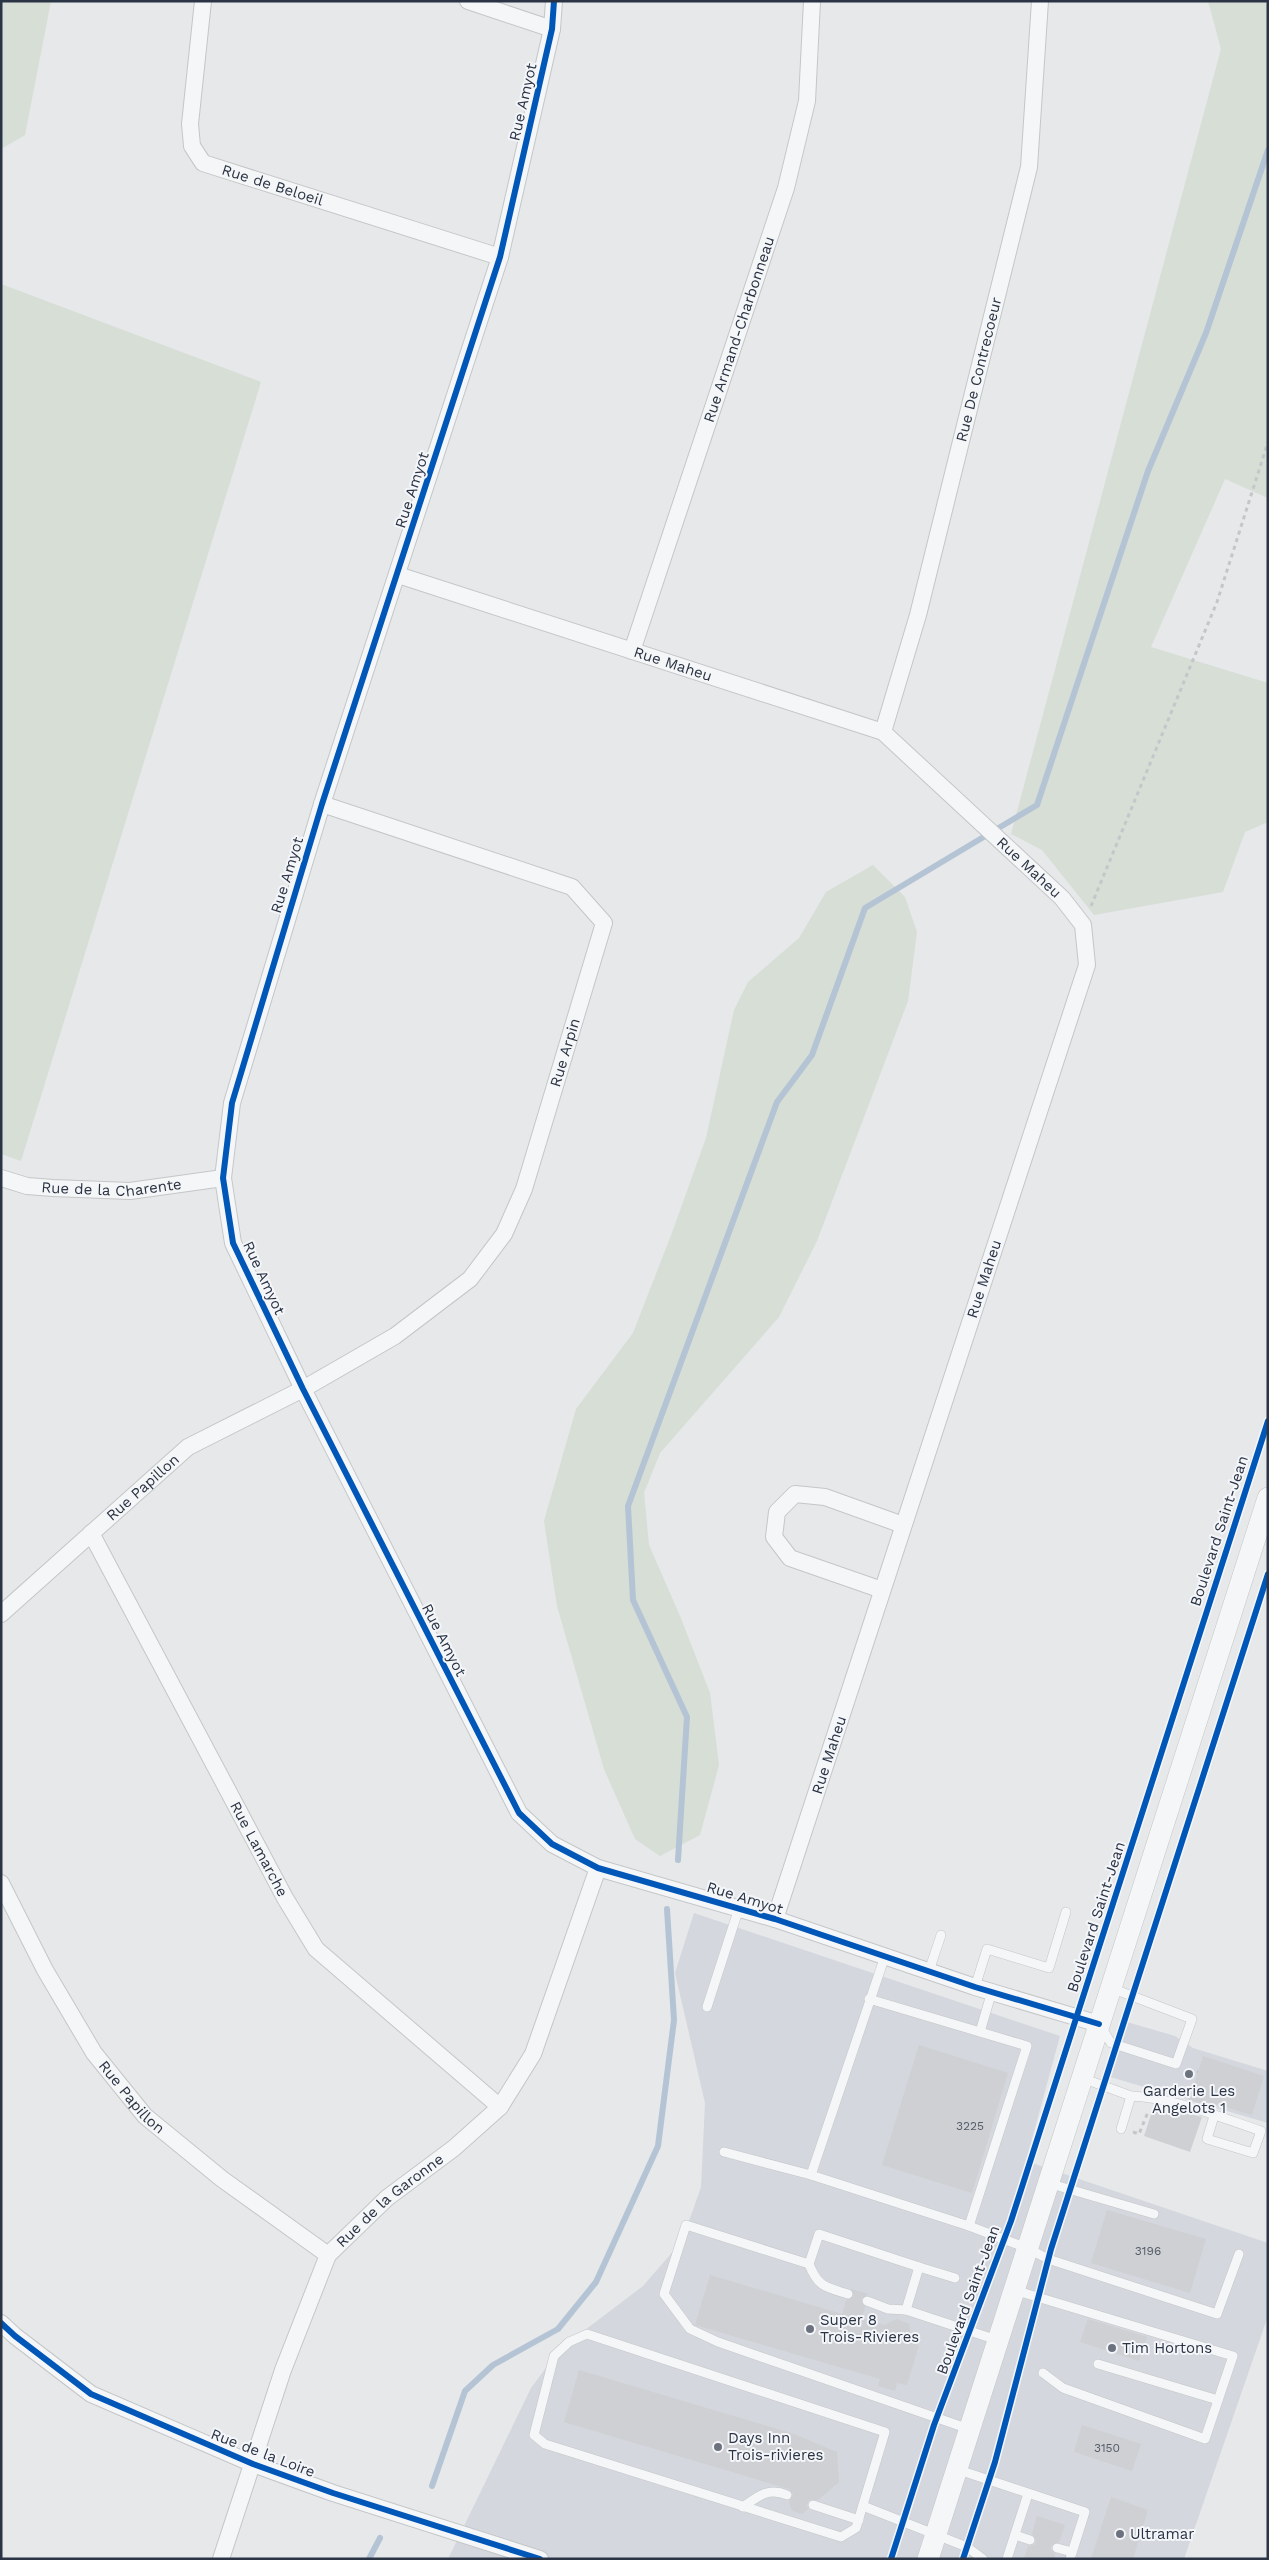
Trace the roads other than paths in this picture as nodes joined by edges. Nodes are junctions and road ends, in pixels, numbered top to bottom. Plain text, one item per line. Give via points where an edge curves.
1 (203, 1) edge
2 (468, 1) edge
3 (554, 1) edge
4 (812, 1) edge
5 (1040, 1) edge
6 (552, 29) junction
7 (500, 257) junction
8 (398, 576) junction
9 (632, 651) junction
10 (883, 732) junction
11 (322, 804) junction
12 (1, 1178) edge
13 (223, 1178) junction
14 (303, 1389) junction
15 (1268, 1498) edge
16 (903, 1525) junction
17 (91, 1533) junction
18 (882, 1590) junction
19 (1, 1614) edge
20 (598, 1868) junction
21 (1, 1883) edge
22 (739, 1908) junction
23 (1066, 1912) dead end
24 (775, 1919) junction
25 (941, 1935) dead end
26 (885, 1956) junction
27 (929, 1971) junction
28 (975, 1986) junction
29 (1110, 1988) junction
30 (992, 1992) junction
31 (870, 1999) junction
32 (708, 2007) dead end
33 (1099, 2024) junction
34 (980, 2032) junction
35 (1082, 2078) junction
36 (1131, 2096) junction
37 (500, 2107) junction
38 (1214, 2116) junction
39 (1121, 2129) dead end
40 (724, 2152) dead end
41 (811, 2175) junction
42 (1048, 2183) junction
43 (1154, 2214) dead end
44 (969, 2226) junction
45 (1027, 2248) junction
46 (1239, 2254) dead end
47 (328, 2255) junction
48 (809, 2264) junction
49 (919, 2267) junction
50 (955, 2278) dead end
51 (1014, 2290) junction
52 (848, 2294) dead end
53 (867, 2301) dead end
54 (906, 2310) junction
55 (1, 2322) edge
56 (997, 2340) junction
57 (1098, 2364) dead end
58 (1043, 2373) dead end
59 (1218, 2400) junction
60 (969, 2429) junction
61 (253, 2464) junction
62 (956, 2469) junction
63 (1028, 2494) junction
64 (788, 2495) dead end
65 (813, 2504) dead end
66 (864, 2506) junction
67 (743, 2507) junction
68 (859, 2520) junction
69 (935, 2535) junction
70 (1015, 2535) junction
71 (1030, 2540) dead end
72 (1057, 2548) dead end
73 (1071, 2555) edge
74 (220, 2559) edge
75 (540, 2559) edge
76 (928, 2559) edge
77 (983, 2559) edge
78 (1007, 2559) edge

1 - 7 street, Rue de Beloeil via 190,124 192,146 203,163
2 - 6 street
3 - 6 street, Rue Amyot
4 - 9 street, Rue Armand-Charbonneau via 807,101 786,188
5 - 10 street, Rue De Contrecoeur via 1029,167 918,614
6 - 7 street, Rue Amyot
7 - 8 street, Rue Amyot
8 - 9 street, Rue Maheu
8 - 11 street, Rue Amyot
9 - 10 street, Rue Maheu
10 - 16 street, Rue Maheu via 1062,898 1083,925 1087,965
11 - 13 street, Rue Amyot via 232,1103
11 - 14 street, Rue Arpin via 572,887 604,923 524,1189 504,1234 470,1279 395,1336
12 - 13 street, Rue de la Charente via 26,1186 130,1191
13 - 14 street, Rue Amyot via 233,1244
14 - 17 street, Rue Papillon via 188,1447
14 - 20 street, Rue Amyot via 519,1813 552,1844
15 - 29 street
16 - 18 street, Rue Maheu
16 - 18 street via 825,1497 795,1494 776,1512 774,1537 790,1558
17 - 19 street, Rue Papillon
17 - 37 street, Rue Lamarche via 285,1898 316,1949
18 - 24 street, Rue Maheu
20 - 22 street, Rue Amyot
20 - 37 street, Rue de la Garonne via 533,2054
21 - 47 street, Rue Papillon via 45,1970 94,2053 145,2116 222,2178
22 - 24 street, Rue Amyot
22 - 32 lane
23 - 28 lane via 1049,1968 987,1949
24 - 26 street, Rue Amyot
25 - 27 lane
26 - 27 street, Rue Amyot
26 - 31 lane
27 - 28 street, Rue Amyot
28 - 30 street, Rue Amyot
29 - 33 street
29 - 33 lane via 1192,2019 1176,2064 1111,2043
30 - 33 street, Rue Amyot
30 - 34 lane
31 - 34 lane
31 - 41 lane
33 - 35 street
34 - 44 lane via 1027,2046
35 - 36 lane
35 - 42 street
36 - 38 lane via 1154,2097
36 - 39 lane
37 - 47 street, Rue de la Garonne via 454,2148 387,2198
38 - 38 lane via 1261,2131 1253,2153 1207,2138
40 - 41 lane
41 - 44 lane
42 - 43 lane
42 - 45 street
44 - 45 lane
45 - 46 lane via 1048,2259 1217,2314
45 - 51 street
47 - 61 street, Rue de la Garonne via 283,2370
48 - 49 lane via 819,2234
48 - 52 lane via 823,2287
48 - 60 lane via 686,2225 664,2294 690,2329 718,2342
49 - 50 lane
49 - 54 lane
51 - 56 street
51 - 59 lane via 1233,2356
53 - 54 lane via 888,2309
54 - 56 lane
55 - 61 street, Rue de la Loire via 91,2394
56 - 60 street
57 - 59 lane
58 - 59 lane via 1063,2388 1204,2439
60 - 62 street
61 - 74 street, Rue de la Garonne
61 - 75 street, Rue de la Loire
62 - 63 lane
62 - 69 street
63 - 70 lane
63 - 73 lane via 1085,2512
64 - 67 lane via 779,2491 765,2492
65 - 68 lane
66 - 67 lane via 885,2432 587,2334 569,2342 554,2356 534,2435 545,2444
66 - 68 lane
66 - 69 lane
67 - 68 lane via 841,2537 856,2528
69 - 76 street
69 - 77 lane via 967,2547
70 - 71 lane
70 - 78 lane
72 - 73 lane

